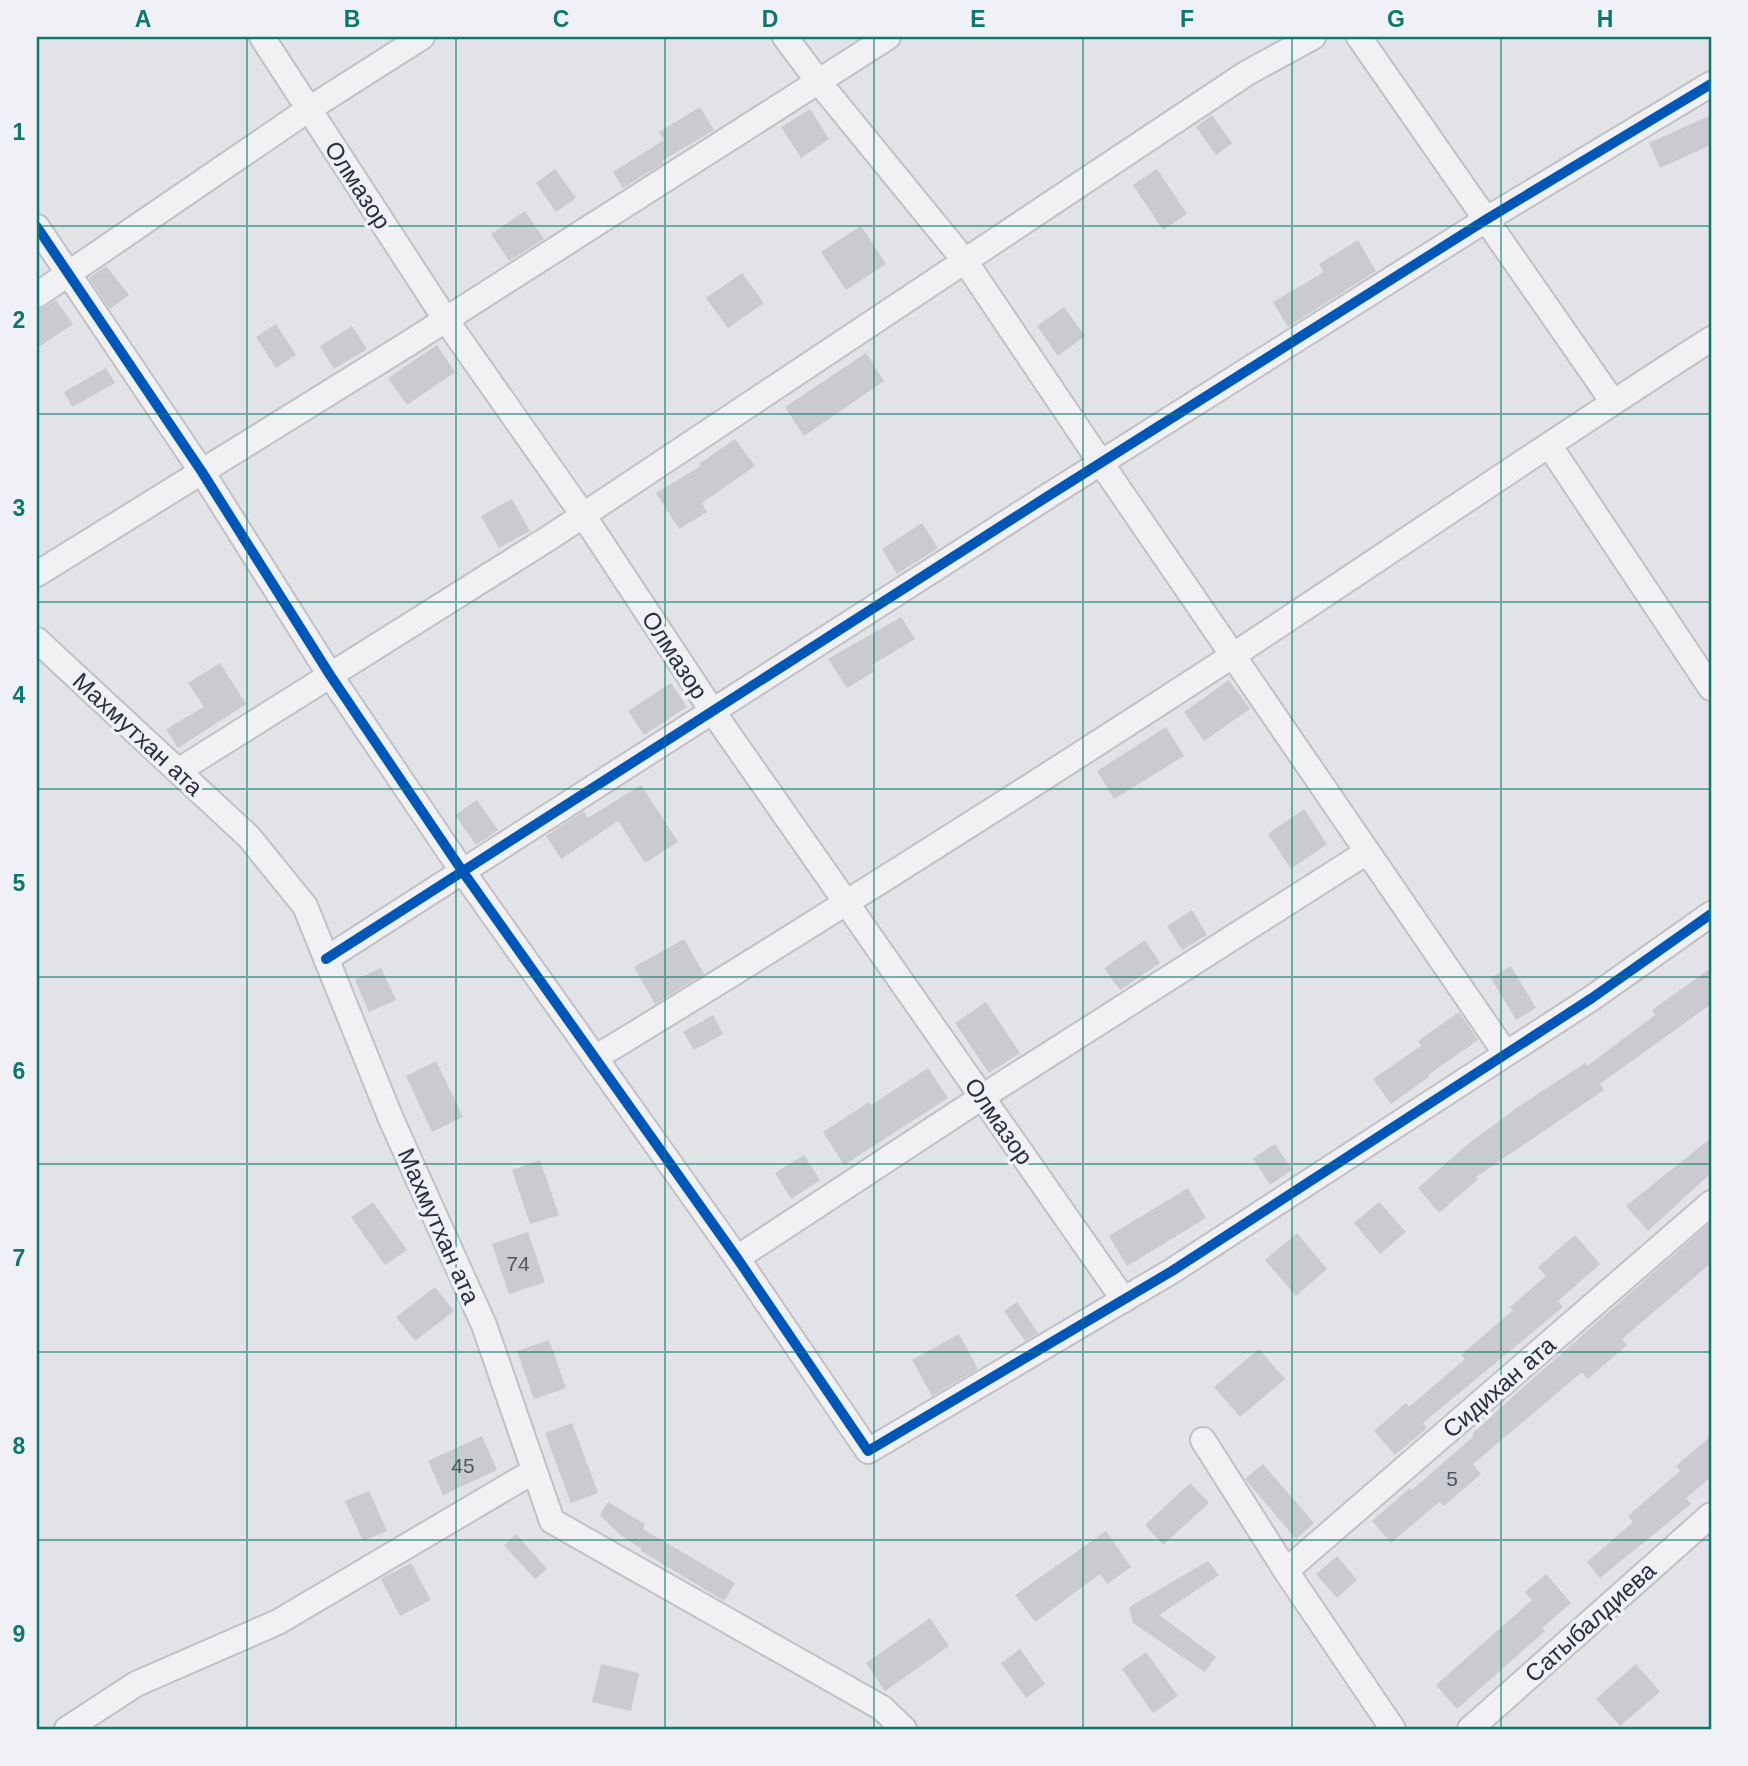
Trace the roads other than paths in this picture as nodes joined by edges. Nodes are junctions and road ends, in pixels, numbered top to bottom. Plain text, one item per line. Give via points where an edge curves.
1 (262, 37) edge
2 (422, 37) edge
3 (785, 37) edge
4 (888, 37) edge
5 (1313, 37) edge
6 (1359, 37) edge
7 (818, 81) junction
8 (1711, 85) edge
9 (309, 109) junction
10 (1487, 219) junction
11 (37, 227) edge
12 (965, 261) junction
13 (67, 274) junction
14 (37, 295) edge
15 (446, 320) junction
16 (1711, 340) edge
17 (1613, 402) junction
18 (1549, 445) junction
19 (1101, 463) junction
20 (202, 472) junction
21 (583, 515) junction
22 (37, 574) edge
23 (37, 640) edge
24 (1233, 655) junction
25 (330, 675) junction
26 (1711, 688) edge
27 (713, 712) junction
28 (178, 771) junction
29 (1367, 852) junction
30 (463, 872) junction
31 (847, 904) junction
32 (1711, 914) edge
33 (327, 960) junction
34 (1506, 1054) junction
35 (595, 1059) junction
36 (982, 1097) junction
37 (1711, 1203) edge
38 (737, 1258) junction
39 (1124, 1300) junction
40 (1203, 1440) dead end
41 (534, 1471) junction
42 (1711, 1515) edge
43 (1286, 1571) junction
44 (67, 1729) edge
45 (904, 1729) edge
46 (1393, 1729) edge
47 (1470, 1729) edge

1 - 9 street, Олмазор
2 - 9 street
3 - 7 street
4 - 7 street
5 - 12 street via 1247,73
6 - 10 street
7 - 12 street
7 - 15 street
8 - 10 street
9 - 13 street
9 - 15 street, Олмазор
10 - 17 street
10 - 19 street
11 - 13 street
12 - 19 street
12 - 21 street
13 - 14 street
13 - 20 street
15 - 20 street
15 - 21 street, Олмазор
16 - 17 street
17 - 18 street
18 - 24 street
18 - 26 street
19 - 24 street
19 - 27 street
20 - 22 street
20 - 25 street
21 - 25 street
21 - 27 street, Олмазор
23 - 28 street, Махмутхан ата
24 - 29 street
24 - 31 street
25 - 28 street
25 - 30 street
27 - 30 street
27 - 31 street, Олмазор
28 - 33 street, Махмутхан ата via 249,837 305,906
29 - 34 street
29 - 36 street
30 - 33 street
30 - 35 street
31 - 35 street
31 - 36 street, Олмазор
32 - 34 street
33 - 41 street, Махмутхан ата via 391,1119 484,1325
34 - 39 street
35 - 38 street
36 - 38 street
36 - 39 street, Олмазор
37 - 43 street, Сидихан ата
38 - 39 street via 868,1451
40 - 43 street
41 - 44 street via 278,1622 136,1684
41 - 45 street, Махмутхан ата via 552,1521 882,1708
42 - 47 street, Сатыбалдиева
43 - 46 street

